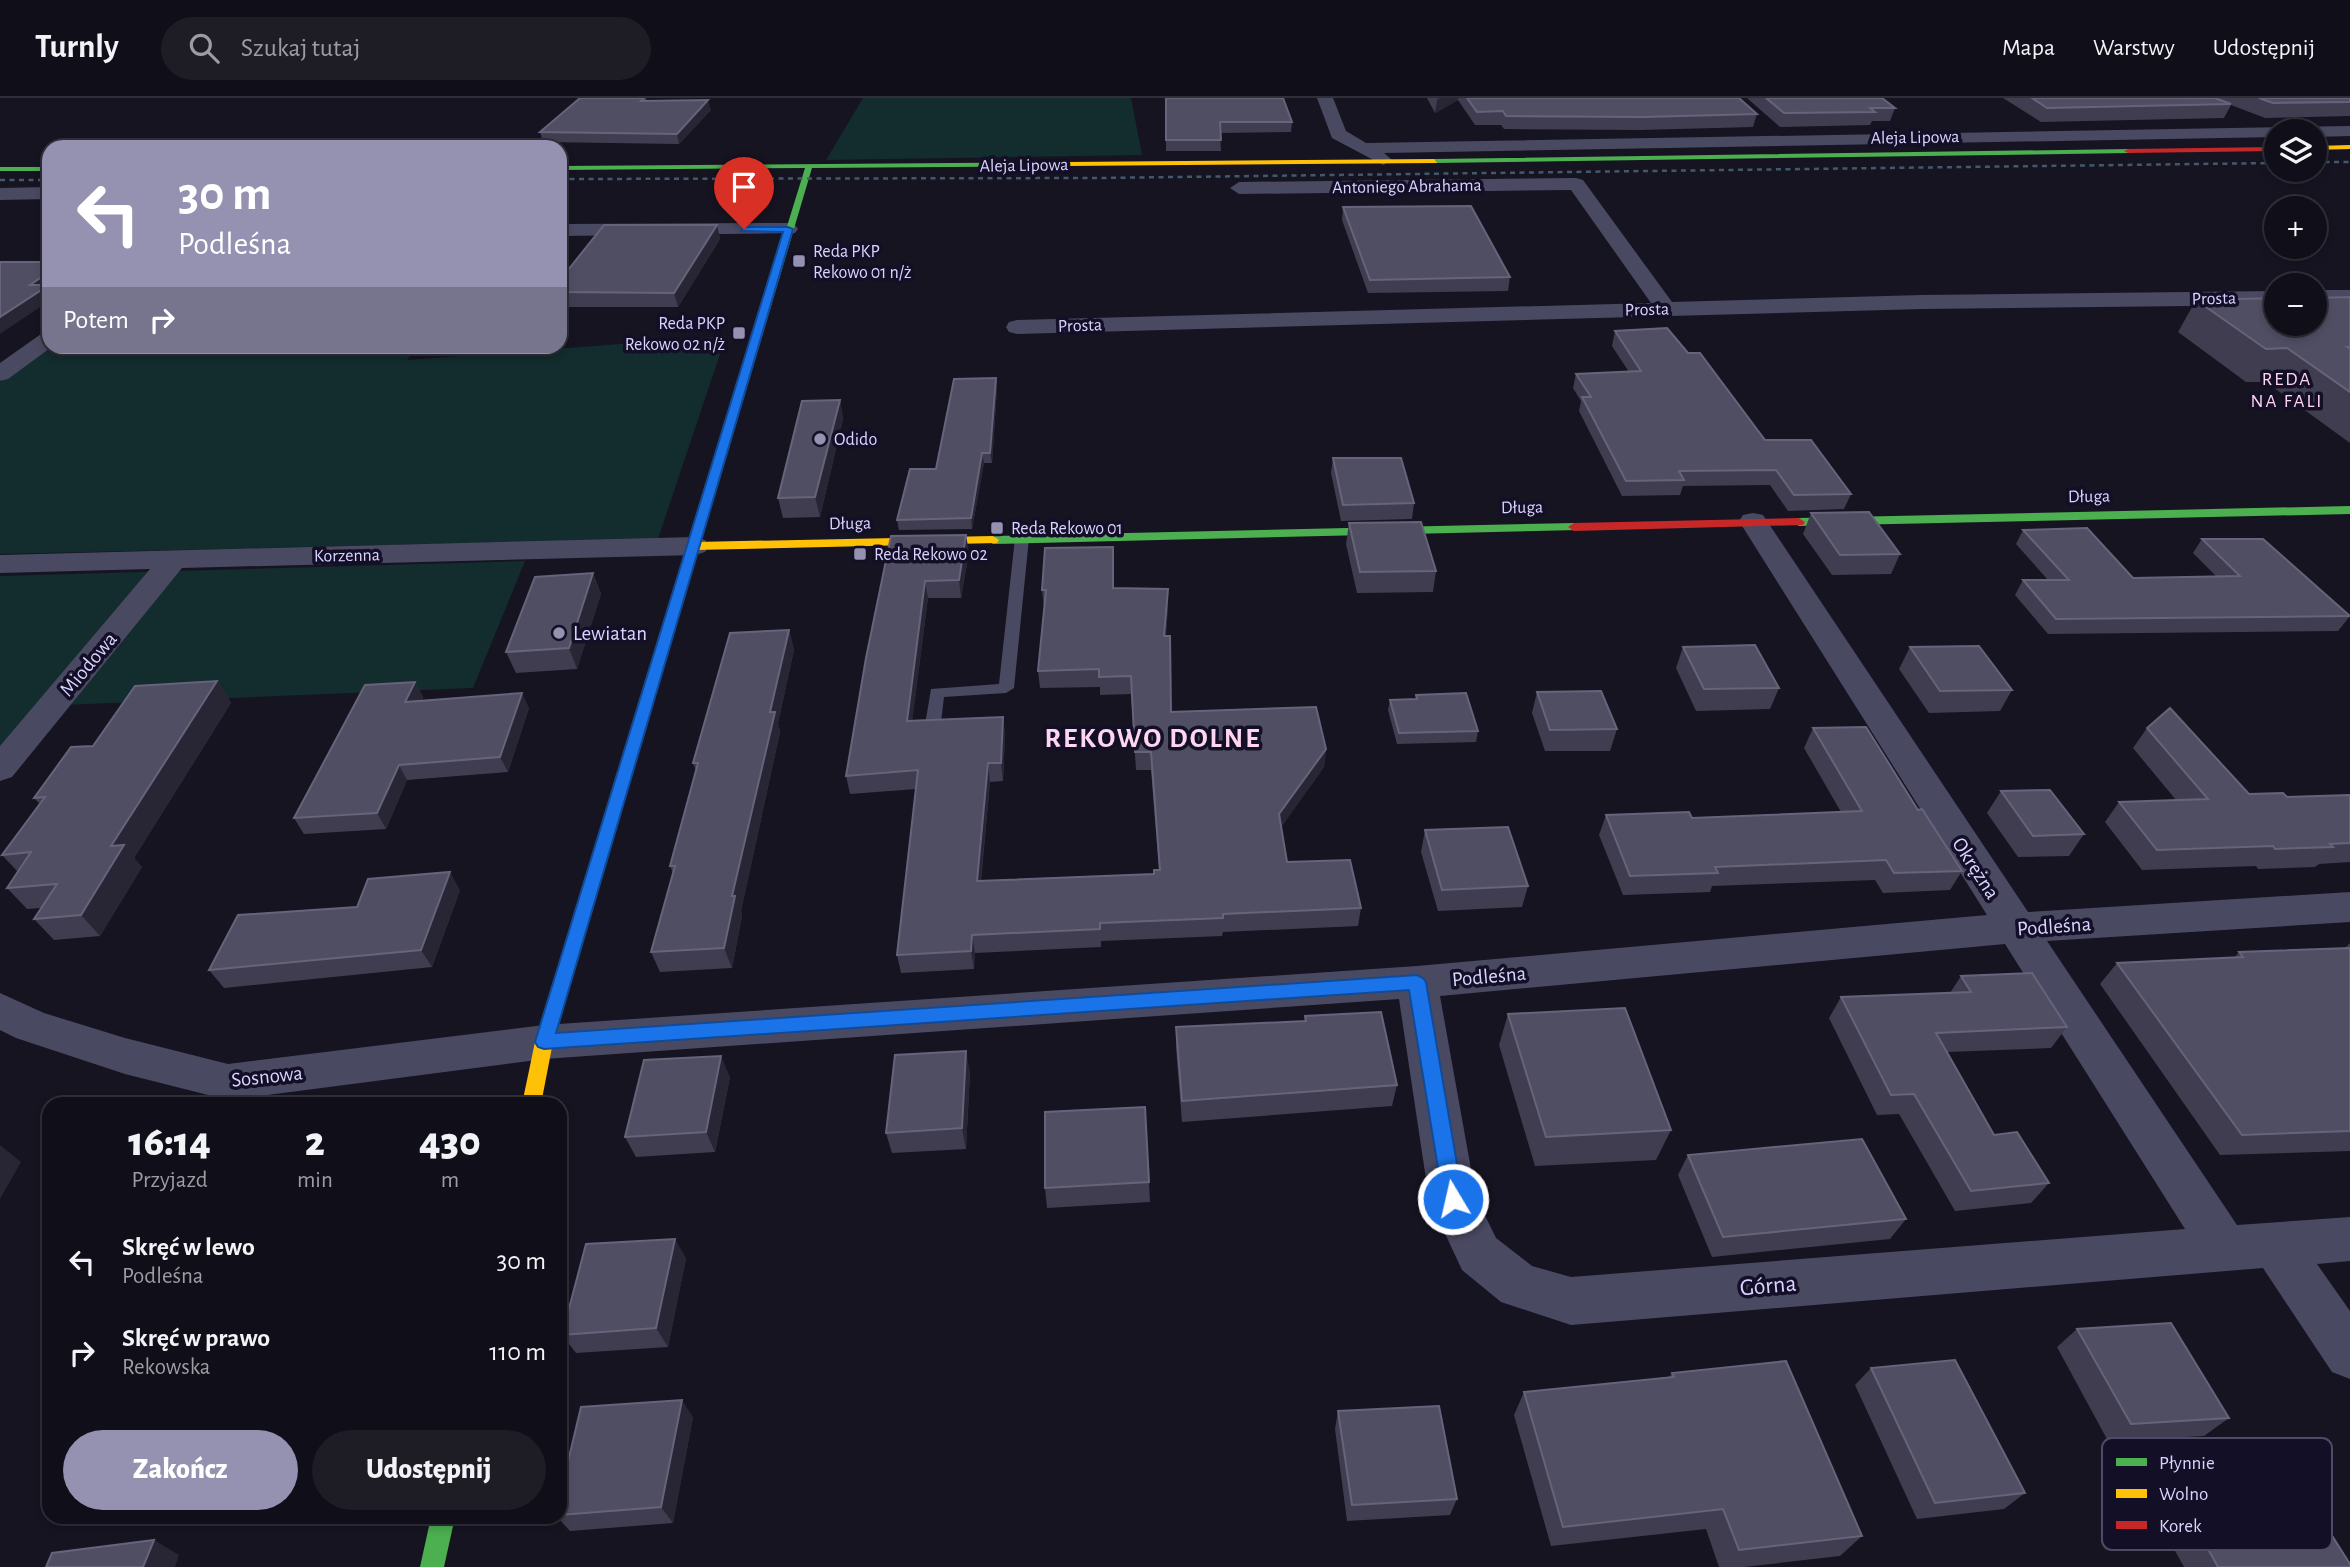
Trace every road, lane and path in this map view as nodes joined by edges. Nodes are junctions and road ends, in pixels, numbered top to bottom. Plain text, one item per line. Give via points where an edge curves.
1 (1325, 98) edge
2 (2237, 116) dead end
3 (1762, 123) dead end
4 (2264, 124) edge
5 (2264, 131) edge
6 (2327, 131) edge
7 (2350, 131) edge
8 (1781, 140) junction
9 (1362, 148) junction
10 (2264, 149) edge
11 (1483, 152) junction
12 (1823, 157) junction
13 (1386, 162) junction
14 (809, 167) junction
15 (567, 168) edge
16 (0, 169) edge
17 (42, 169) edge
18 (1239, 188) dead end
19 (42, 193) edge
20 (0, 194) edge
21 (788, 229) junction
22 (567, 230) edge
23 (2327, 297) edge
24 (2350, 297) edge
25 (2264, 298) edge
26 (1666, 309) junction
27 (1017, 327) dead end
28 (42, 344) edge
29 (0, 374) edge
30 (2350, 510) edge
31 (1753, 521) junction
32 (1022, 538) junction
33 (695, 546) junction
34 (174, 559) junction
35 (0, 564) edge
36 (932, 731) edge
37 (0, 769) edge
38 (2350, 906) edge
39 (2015, 928) junction
40 (1417, 982) junction
41 (0, 1010) edge
42 (544, 1042) junction
43 (532, 1097) edge
44 (2350, 1239) edge
45 (2275, 1245) junction
46 (2224, 1248) junction
47 (2350, 1354) edge
48 (441, 1524) edge
49 (432, 1567) edge

1 - 9 street via 1338,134
2 - 4 street
3 - 8 street
5 - 8 street, Aleja Lipowa
6 - 7 street, Aleja Lipowa
8 - 11 street, Aleja Lipowa
8 - 12 street
9 - 11 street, Aleja Lipowa
9 - 13 street
10 - 12 street, Aleja Lipowa
11 - 12 street, Aleja Lipowa
11 - 13 street, Aleja Lipowa
13 - 14 street, Aleja Lipowa
14 - 15 street, Aleja Lipowa
14 - 21 street
16 - 17 street
18 - 26 street, Antoniego Abrahama via 1576,184
19 - 20 street
21 - 22 street
21 - 33 street
23 - 24 street
25 - 26 street, Prosta
26 - 27 street, Prosta
28 - 29 street
30 - 31 street, Długa
31 - 32 street, Długa
31 - 39 street, Okrężna
32 - 33 street, Długa
32 - 36 lane via 1006,688 937,692
33 - 34 street, Korzenna
33 - 42 street
34 - 35 street, Korzenna
34 - 37 street, Miodowa
38 - 39 street, Podleśna
39 - 40 street, Podleśna
39 - 46 street, Okrężna
40 - 42 street, Podleśna
40 - 46 street, Górna via 1453,1199 1479,1254 1518,1285 1571,1301
41 - 42 street, Sosnowa via 31,1026 125,1056 228,1082
42 - 43 street
44 - 45 street, Górna
45 - 46 street, Górna
45 - 47 street
48 - 49 street

